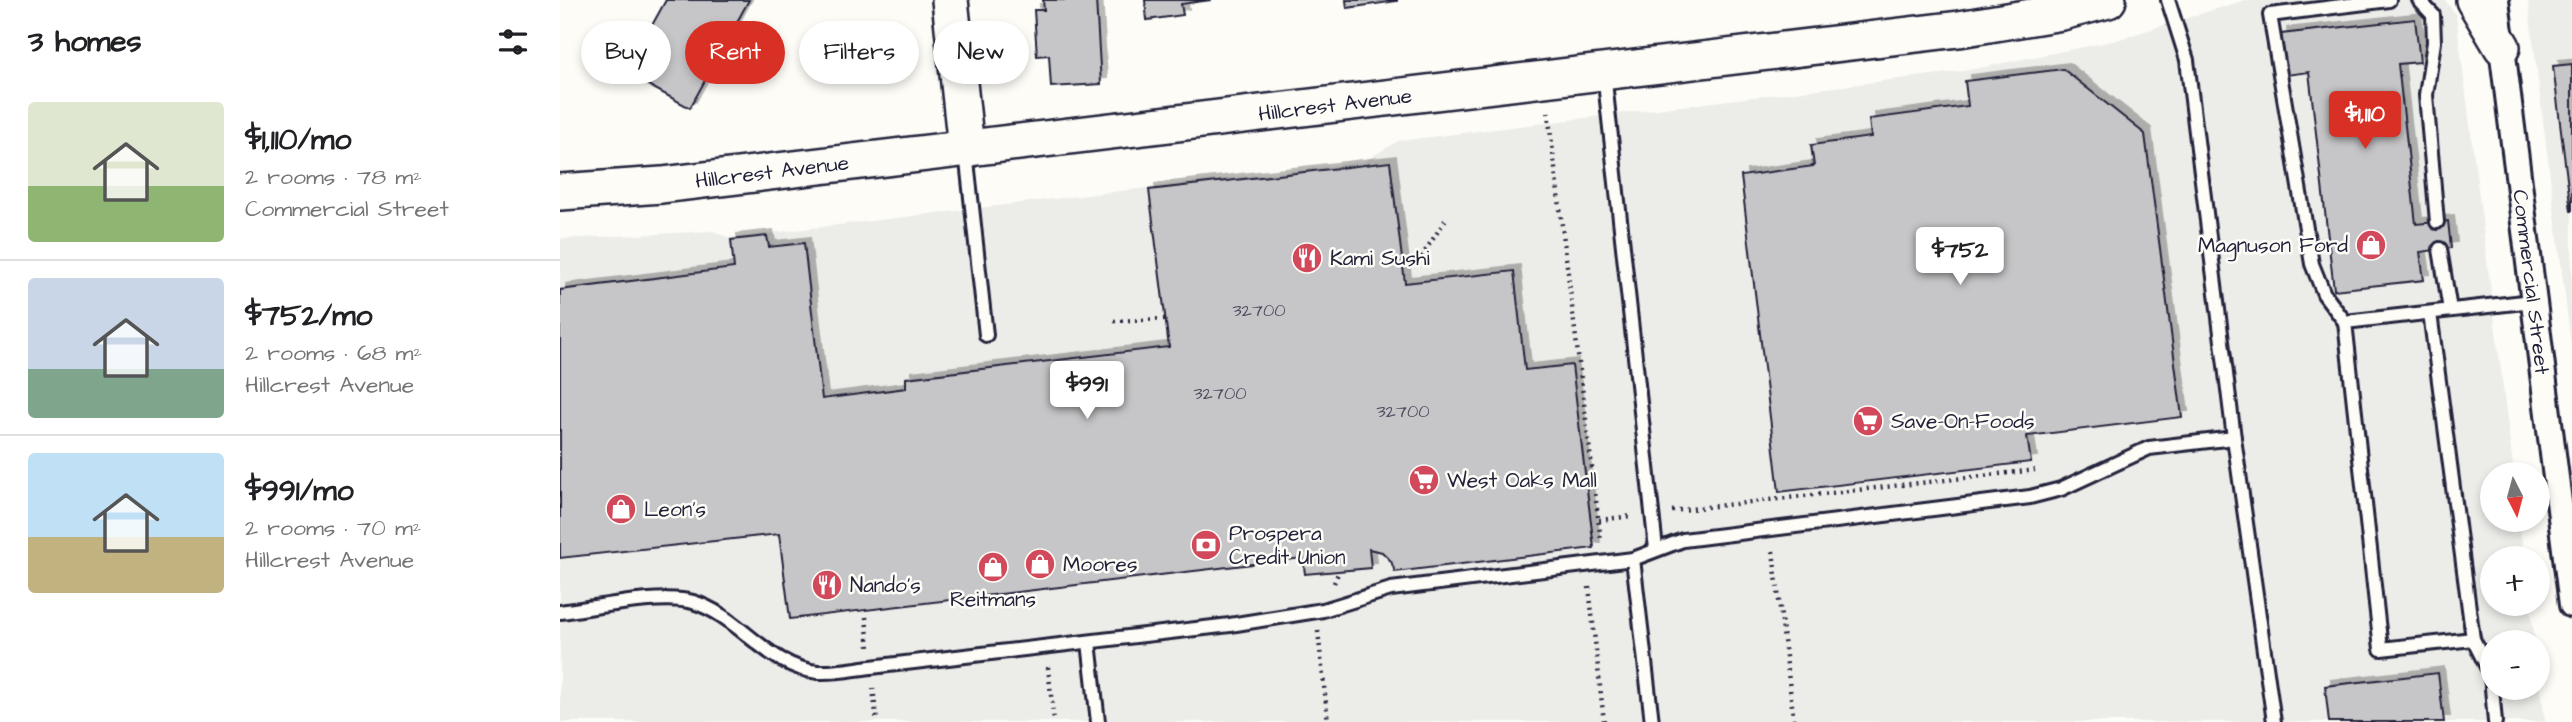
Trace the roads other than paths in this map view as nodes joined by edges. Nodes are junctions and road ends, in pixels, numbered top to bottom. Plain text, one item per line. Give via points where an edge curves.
1 (950, 0) edge
2 (2108, 0) edge
3 (2168, 0) edge
4 (2389, 0) edge
5 (2419, 0) edge
6 (2474, 0) edge
7 (2496, 0) edge
8 (2502, 47) junction
9 (1604, 72) junction
10 (966, 148) junction
11 (560, 192) edge
12 (2438, 222) dead end
13 (2440, 249) dead end
14 (2533, 301) junction
15 (2450, 310) junction
16 (2430, 313) junction
17 (2345, 322) junction
18 (986, 335) dead end
19 (2234, 438) junction
20 (1656, 549) junction
21 (1633, 559) junction
22 (2572, 605) edge
23 (560, 612) edge
24 (2473, 639) junction
25 (1089, 642) junction
26 (2480, 653) edge
27 (2493, 700) edge
28 (1098, 722) edge
29 (1652, 722) edge
30 (2274, 722) edge
31 (2495, 722) edge

1 - 10 street
2 - 9 street, Hillcrest Avenue via 1959,29
3 - 19 lane via 2187,60
4 - 17 lane via 2270,15 2312,264 2324,294
5 - 12 lane via 2433,15 2426,95
6 - 8 street
7 - 8 street, Commercial Street
8 - 14 street, Commercial Street
9 - 10 street, Hillcrest Avenue
9 - 20 lane
10 - 11 street, Hillcrest Avenue via 662,185
10 - 18 lane
13 - 15 lane
14 - 15 lane
14 - 22 street, Commercial Street
15 - 16 lane
16 - 17 lane
16 - 24 lane
17 - 24 lane via 2381,649
19 - 20 lane via 2149,448 2061,489 2030,497 1683,540
19 - 30 lane
20 - 21 lane
21 - 25 lane via 1391,589 1323,610
21 - 29 lane
23 - 25 lane via 668,599 689,601 707,606 735,624 772,655 819,672
24 - 26 lane
25 - 28 lane
27 - 31 lane

